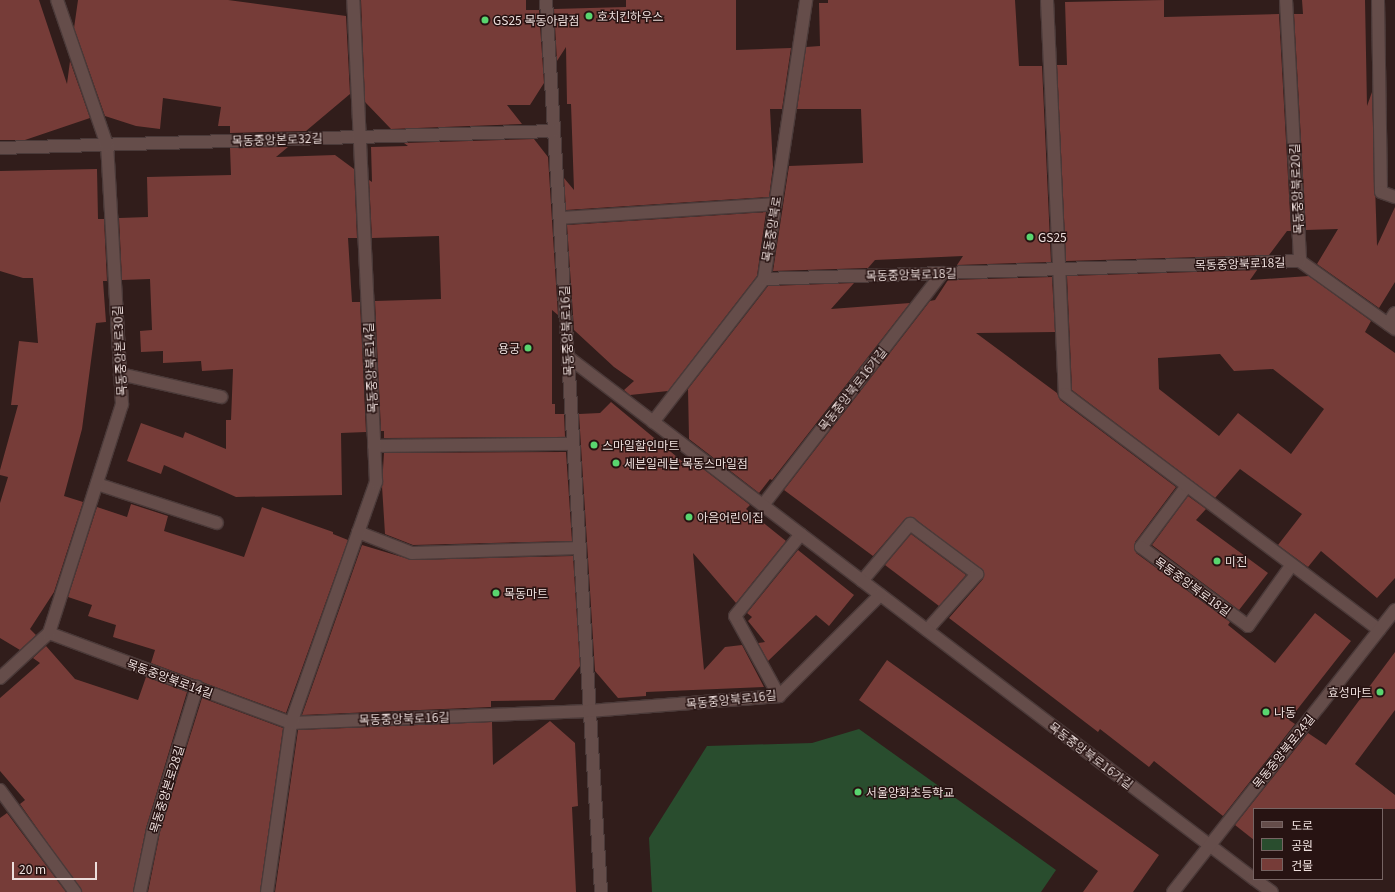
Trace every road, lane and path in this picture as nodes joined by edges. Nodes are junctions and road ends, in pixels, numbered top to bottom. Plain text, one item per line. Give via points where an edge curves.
1 (57, 0) edge
2 (353, 0) edge
3 (546, 0) edge
4 (806, 0) edge
5 (1047, 0) edge
6 (1286, 0) edge
7 (1378, 0) edge
8 (554, 131) junction
9 (360, 137) junction
10 (107, 145) junction
11 (0, 148) edge
12 (1395, 197) edge
13 (775, 204) junction
14 (560, 218) junction
15 (1300, 261) junction
16 (1059, 269) junction
17 (942, 273) junction
18 (764, 279) junction
19 (1395, 314) edge
20 (1391, 327) edge
21 (568, 357) junction
22 (120, 374) junction
23 (221, 397) dead end
24 (653, 422) junction
25 (573, 444) junction
26 (374, 446) junction
27 (96, 484) junction
28 (1186, 487) junction
29 (763, 505) junction
30 (217, 523) dead end
31 (358, 532) junction
32 (801, 534) junction
33 (580, 548) junction
34 (1290, 566) junction
35 (862, 581) junction
36 (880, 595) junction
37 (1395, 610) edge
38 (927, 630) junction
39 (1379, 630) junction
40 (49, 633) junction
41 (0, 678) edge
42 (197, 687) junction
43 (779, 696) junction
44 (589, 711) junction
45 (291, 723) junction
46 (0, 790) edge
47 (1209, 844) junction
48 (1253, 878) edge
49 (1255, 880) edge
50 (75, 892) edge
51 (140, 892) edge
52 (267, 892) edge
53 (601, 892) edge
54 (1172, 892) edge
55 (1272, 892) edge

1 - 10 street, 목동중앙본로30길
2 - 9 street, 목동중앙북로14길
3 - 8 street, 목동중앙북로16길
4 - 13 street, 목동중앙북로
5 - 16 street
6 - 15 street, 목동중앙북로20길
7 - 12 street via 1381,192
8 - 9 street, 목동중앙본로32길
8 - 14 street, 목동중앙북로16길
9 - 10 street, 목동중앙본로32길
9 - 26 street, 목동중앙북로14길
10 - 11 street, 목동중앙본로32길
10 - 22 street, 목동중앙본로30길
13 - 14 street
13 - 18 street, 목동중앙북로
14 - 21 street, 목동중앙북로16길
15 - 16 street, 목동중앙북로18길
15 - 20 street
16 - 17 street, 목동중앙북로18길
16 - 28 street via 1065,394
17 - 18 street, 목동중앙북로18길
17 - 29 street, 목동중앙북로16가길
18 - 24 street, 목동중앙북로
19 - 20 street
21 - 24 street, 목동중앙북로16가길
21 - 25 street, 목동중앙북로16길
22 - 23 street
22 - 27 street, 목동중앙본로30길 via 122,404
24 - 29 street, 목동중앙북로16가길
25 - 26 street
25 - 33 street, 목동중앙북로16길
26 - 31 street, 목동중앙북로14길 via 376,482
27 - 30 street
27 - 40 street, 목동중앙본로30길
28 - 34 street
28 - 34 street, 목동중앙북로18길 via 1140,547 1248,626
29 - 32 street, 목동중앙북로16가길
31 - 33 street via 412,553
31 - 45 street, 목동중앙북로14길
32 - 35 street, 목동중앙북로16가길
32 - 43 street via 735,616
33 - 44 street, 목동중앙북로16길
34 - 39 street
35 - 36 street, 목동중앙북로16가길
35 - 38 street via 910,524 977,574
36 - 38 street, 목동중앙북로16가길
36 - 43 street, 목동중앙북로16길
37 - 39 street, 목동중앙북로24길
38 - 47 street, 목동중앙북로16가길
39 - 47 street, 목동중앙북로24길
40 - 41 street, 목동중앙본로30길
40 - 42 street, 목동중앙북로14길
42 - 45 street, 목동중앙북로14길
42 - 51 street, 목동중앙본로28길 via 153,830
43 - 44 street, 목동중앙북로16길
44 - 45 street, 목동중앙북로16길
44 - 53 street, 목동중앙북로16길
45 - 52 street, 목동중앙북로14길
46 - 50 street
47 - 48 street, 목동중앙북로16가길
47 - 54 street, 목동중앙북로24길
49 - 55 street, 목동중앙북로16가길

